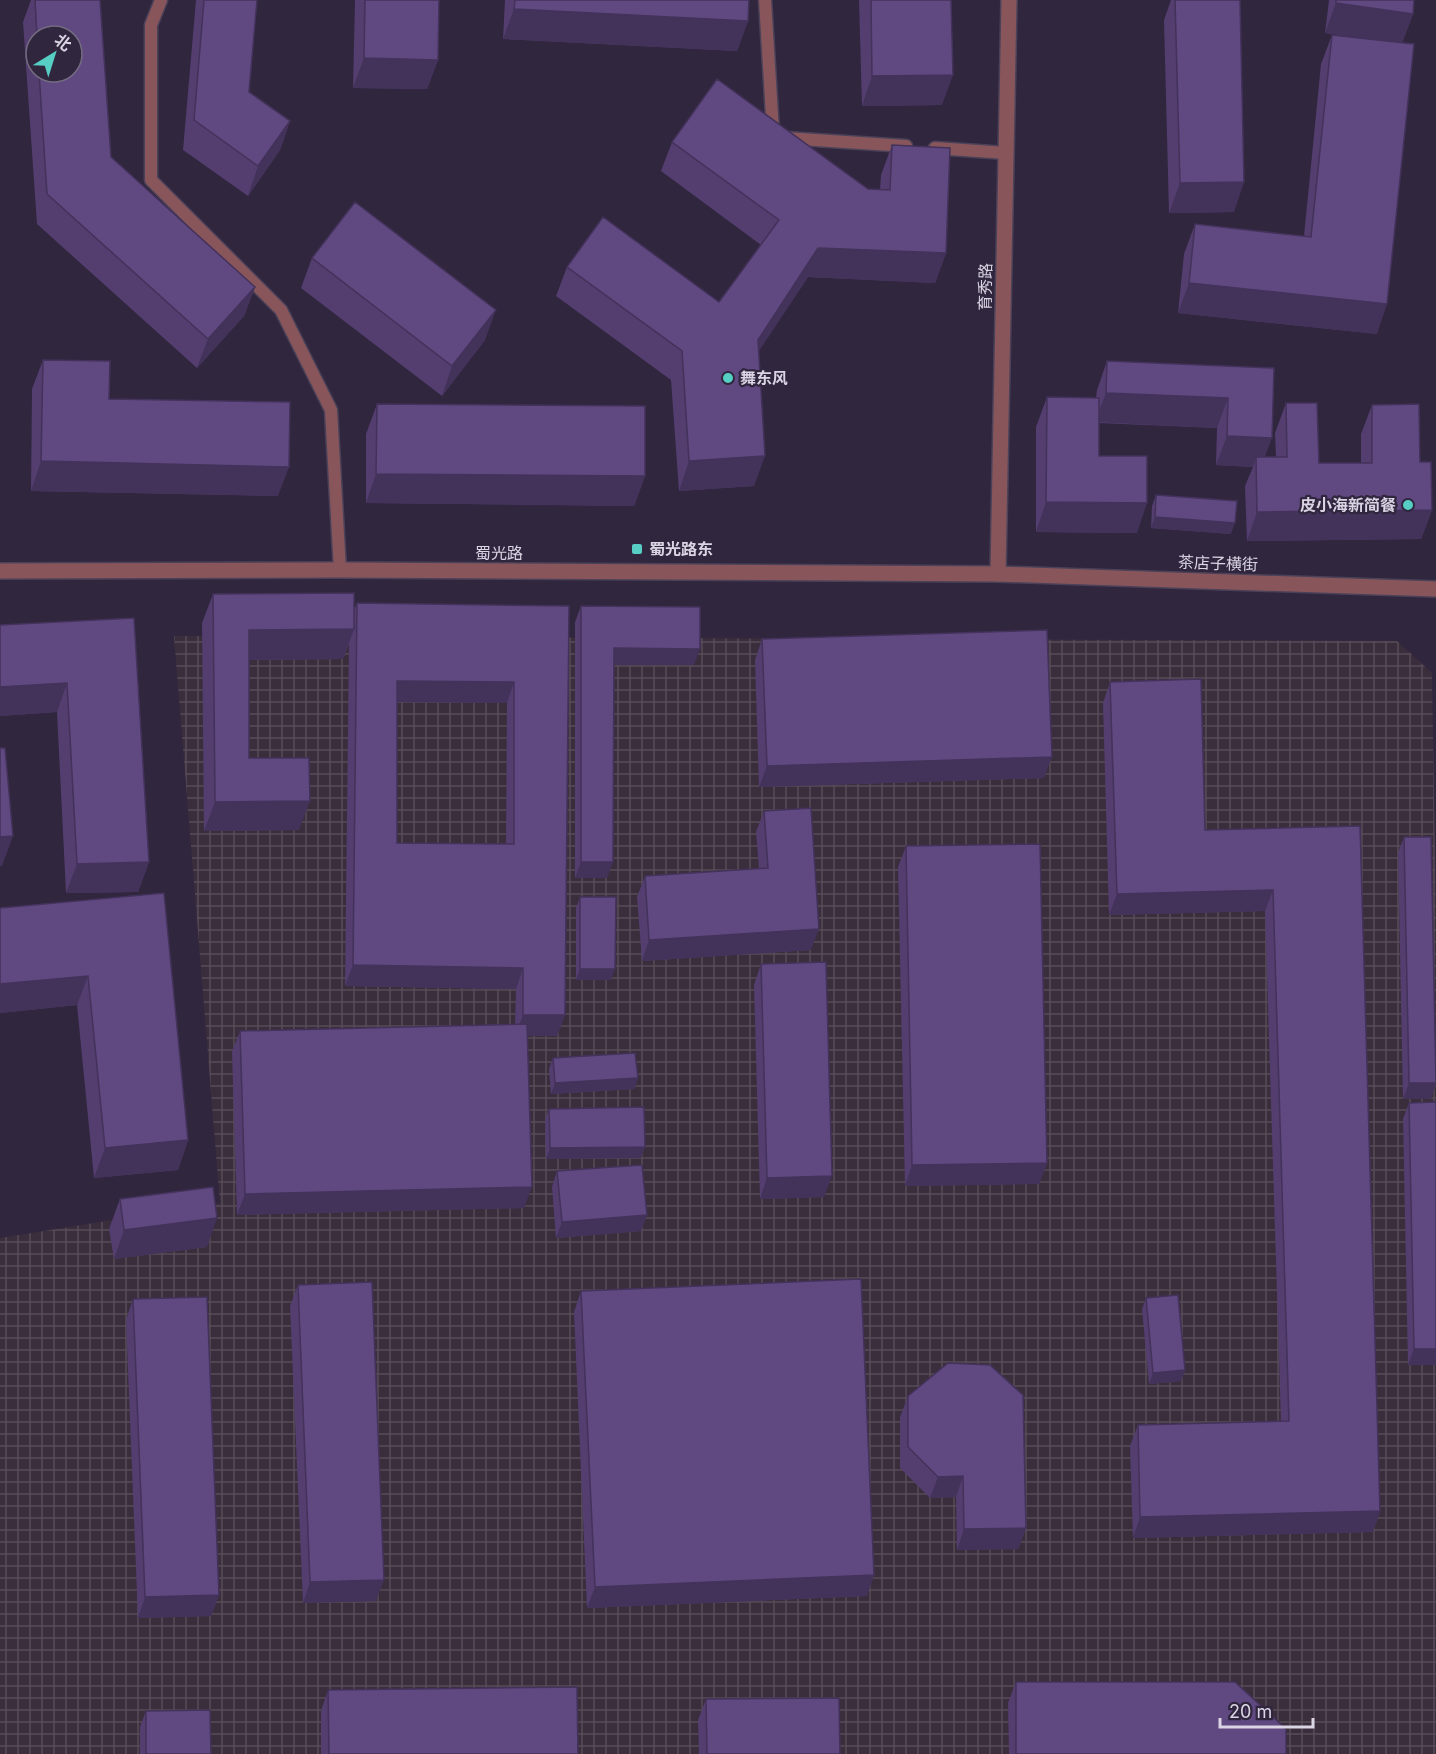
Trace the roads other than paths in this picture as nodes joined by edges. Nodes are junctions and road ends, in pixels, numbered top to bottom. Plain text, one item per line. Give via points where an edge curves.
1 (160, 0) edge
2 (765, 0) edge
3 (1009, 0) edge
4 (1006, 153) junction
5 (340, 570) junction
6 (0, 571) edge
7 (998, 574) junction
8 (1436, 589) edge

1 - 5 lane via 151,25 151,180 280,310 331,410
2 - 4 lane via 773,137
3 - 4 street, 育秀路
4 - 7 street, 育秀路
5 - 6 street, 蜀光路
5 - 7 street, 蜀光路
7 - 8 street, 茶店子横街

